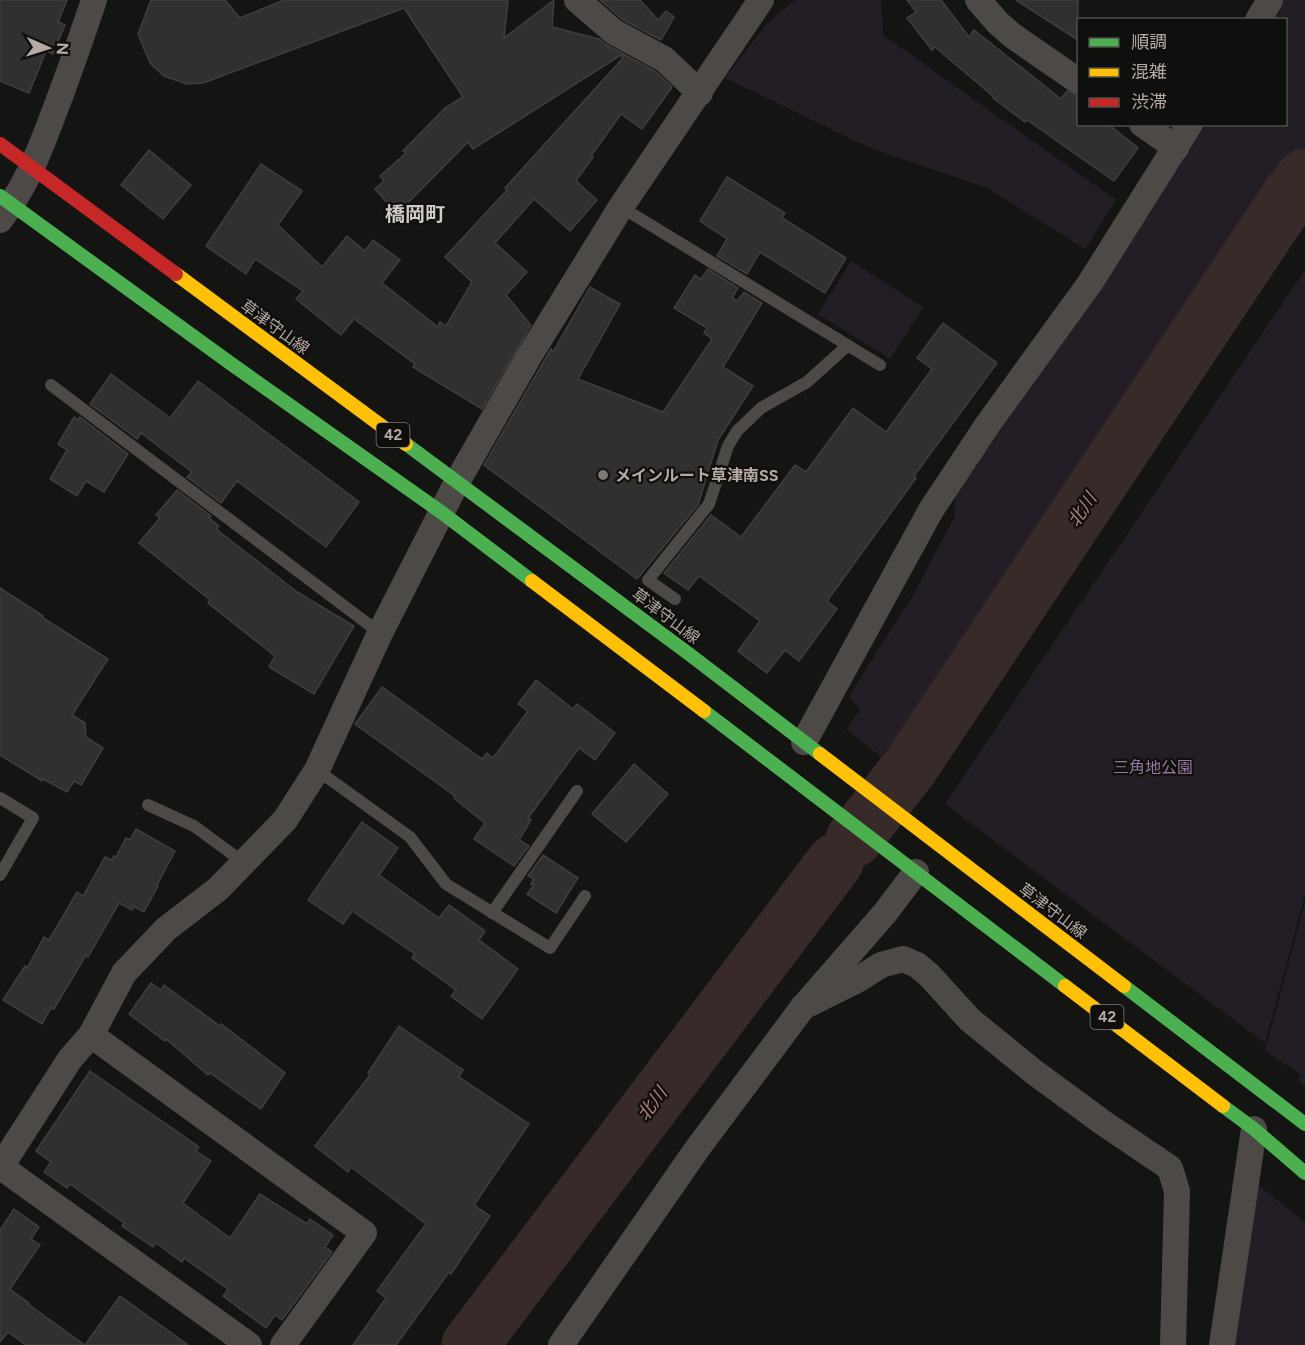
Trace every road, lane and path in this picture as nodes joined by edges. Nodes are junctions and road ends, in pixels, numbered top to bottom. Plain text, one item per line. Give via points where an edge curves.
1 (94, 0) edge
2 (577, 0) edge
3 (761, 0) edge
4 (978, 0) edge
5 (1270, 0) edge
6 (1259, 18) edge
7 (1077, 80) edge
8 (700, 93) junction
9 (1145, 126) edge
10 (1189, 126) edge
11 (0, 144) edge
12 (1176, 148) junction
13 (33, 170) junction
14 (4, 207) edge
15 (621, 207) junction
16 (847, 346) junction
17 (880, 365) dead end
18 (51, 385) dead end
19 (457, 482) junction
20 (441, 512) junction
21 (675, 600) dead end
22 (380, 633) junction
23 (804, 742) junction
24 (317, 770) junction
25 (577, 791) dead end
26 (0, 798) edge
27 (148, 805) dead end
28 (243, 862) junction
29 (916, 872) junction
30 (0, 875) edge
31 (585, 896) dead end
32 (492, 913) junction
33 (803, 1007) junction
34 (91, 1035) junction
35 (1304, 1123) edge
36 (1254, 1130) junction
37 (0, 1168) edge
38 (1300, 1170) edge
39 (249, 1345) edge
40 (283, 1345) edge
41 (561, 1345) edge
42 (1173, 1345) edge
43 (1222, 1345) edge

1 - 13 street
2 - 8 street via 614,32 664,59
3 - 8 street
4 - 7 street via 998,24
5 - 6 street
8 - 15 street
9 - 12 street
10 - 12 street
11 - 13 main road, 草津守山線 / 42
12 - 23 street via 1090,283 931,510
13 - 14 street
13 - 19 main road, 草津守山線 / 42
14 - 20 main road, 42
15 - 16 lane
15 - 19 street
16 - 17 lane
16 - 21 lane via 807,382 761,408 737,431 728,446 709,504 648,580
18 - 22 lane
19 - 20 street
19 - 23 main road, 草津守山線 / 42
20 - 22 street
20 - 29 main road, 42
22 - 24 street
23 - 35 main road, 草津守山線 / 42
24 - 28 street via 285,820
24 - 32 lane via 410,837 446,884
25 - 32 lane
26 - 30 lane via 33,818
27 - 28 lane via 194,826
28 - 34 street via 218,889 166,929 124,974
29 - 33 street
29 - 36 main road, 42
31 - 32 lane via 550,948
33 - 41 street via 697,1149
33 - 42 street via 882,964 903,959 917,965 970,1020 1034,1072 1170,1168 1177,1191
34 - 37 street via 70,1059
34 - 40 street via 364,1233
36 - 38 main road, 42
36 - 43 street
37 - 39 street

